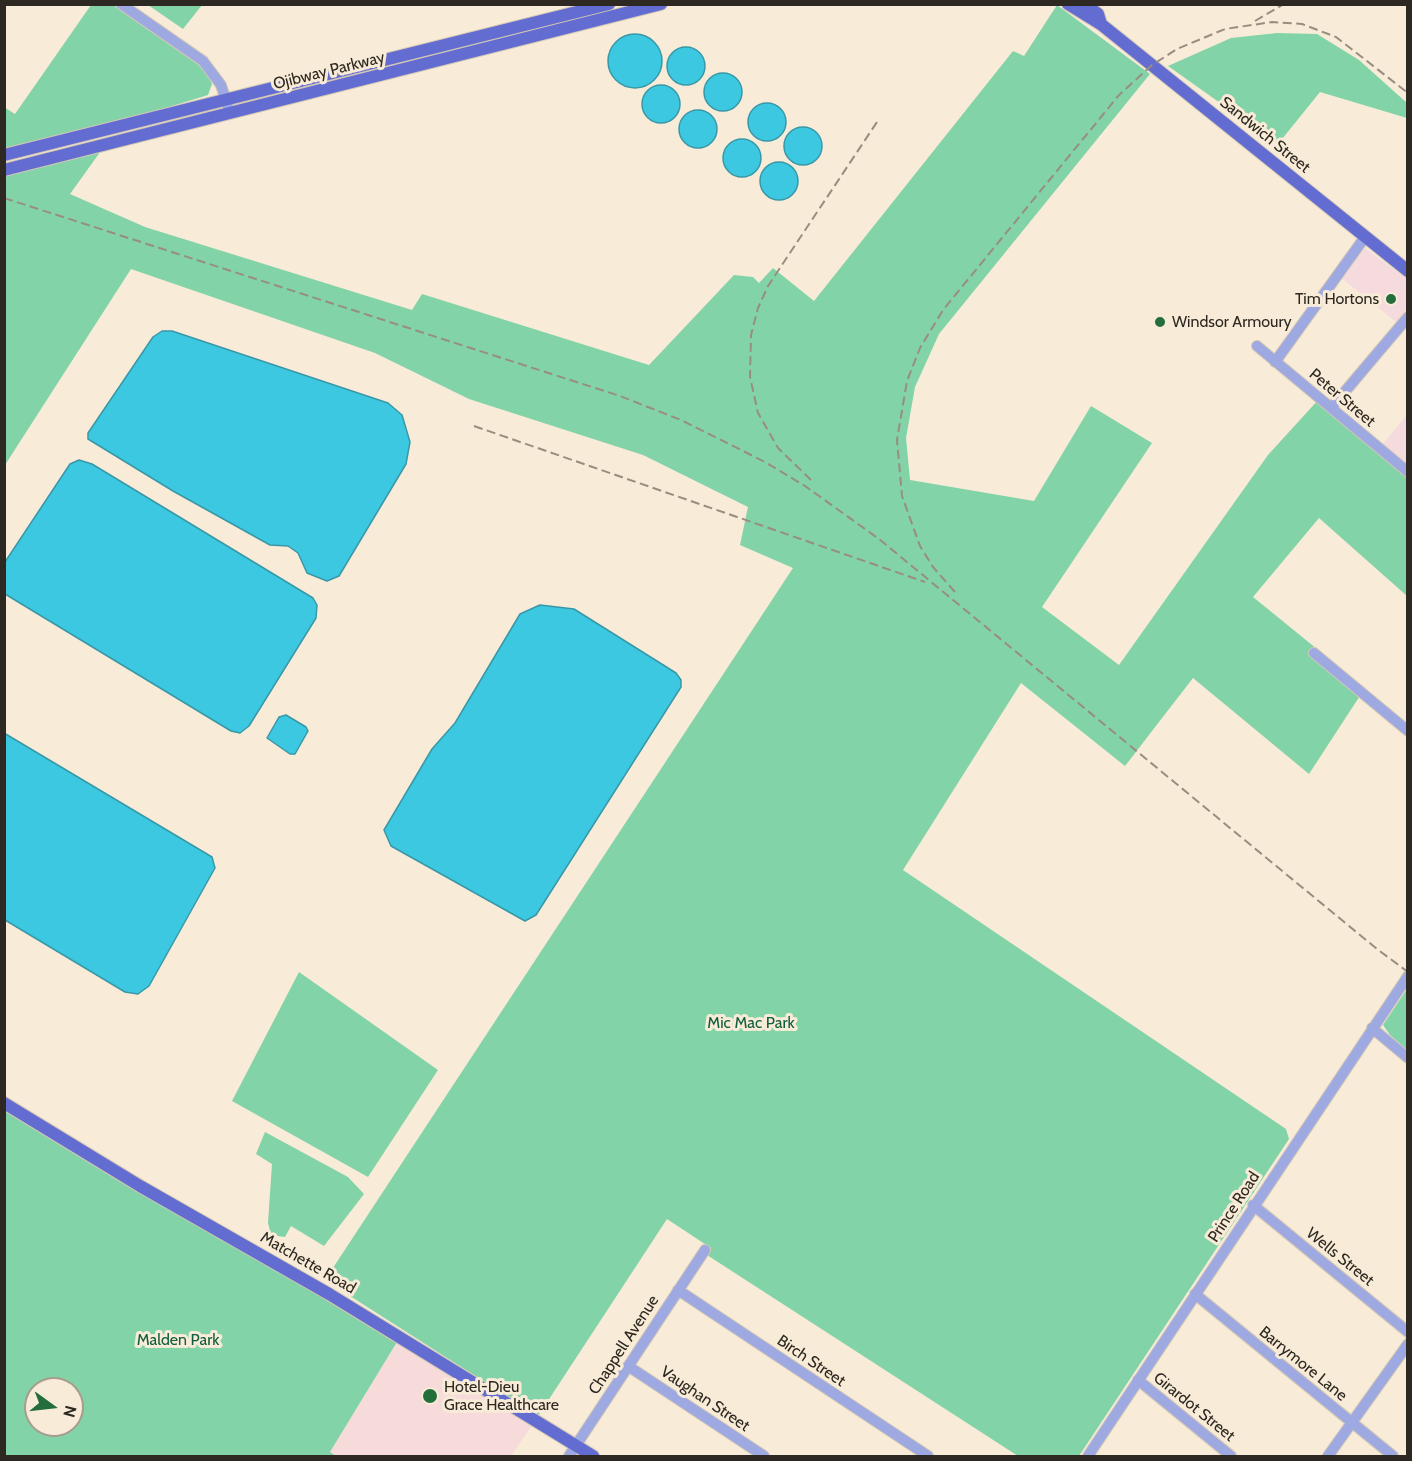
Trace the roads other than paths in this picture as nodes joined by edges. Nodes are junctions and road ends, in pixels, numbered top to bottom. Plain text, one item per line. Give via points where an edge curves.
1 (121, 4) edge
2 (609, 4) edge
3 (661, 4) edge
4 (1068, 4) edge
5 (1084, 4) edge
6 (1102, 25) junction
7 (228, 106) junction
8 (4, 155) edge
9 (4, 170) edge
10 (1365, 237) junction
11 (1407, 271) edge
12 (1407, 317) edge
13 (1257, 346) dead end
14 (1275, 362) junction
15 (1331, 408) junction
16 (1407, 472) edge
17 (1314, 653) dead end
18 (1407, 731) edge
19 (1407, 976) edge
20 (1372, 1028) junction
21 (1407, 1058) edge
22 (4, 1103) edge
23 (1253, 1205) junction
24 (705, 1250) dead end
25 (678, 1290) junction
26 (1195, 1294) junction
27 (1407, 1332) edge
28 (1407, 1344) edge
29 (628, 1366) junction
30 (1138, 1380) junction
31 (1350, 1422) junction
32 (573, 1451) edge
33 (592, 1456) edge
34 (764, 1456) edge
35 (928, 1456) edge
36 (1089, 1456) edge
37 (1232, 1456) edge
38 (1328, 1456) edge
39 (1393, 1456) edge

1 - 7 street via 203,61 215,76
2 - 7 main road, Ojibway Parkway
3 - 7 main road, Ojibway Parkway
4 - 6 main road
5 - 6 main road via 1098,14
6 - 10 main road, Sandwich Street
7 - 8 main road, Ojibway Parkway
7 - 9 main road, Ojibway Parkway
10 - 11 main road, Sandwich Street
10 - 14 street
12 - 15 street
13 - 14 street, Peter Street
14 - 15 street, Peter Street
15 - 16 street, Peter Street
17 - 18 street
19 - 20 street, Prince Road
20 - 21 street
20 - 23 street, Prince Road
22 - 32 main road, Matchette Road via 329,1294
23 - 26 street, Prince Road
23 - 27 street, Wells Street
24 - 25 street, Chappell Avenue
25 - 29 street, Chappell Avenue
25 - 35 street, Birch Street
26 - 30 street, Prince Road
26 - 31 street, Barrymore Lane
28 - 31 street
29 - 32 street, Chappell Avenue
29 - 34 street, Vaughan Street
30 - 36 street, Prince Road
30 - 37 street, Girardot Street
31 - 38 street
31 - 39 street, Barrymore Lane
32 - 33 main road, Matchette Road

